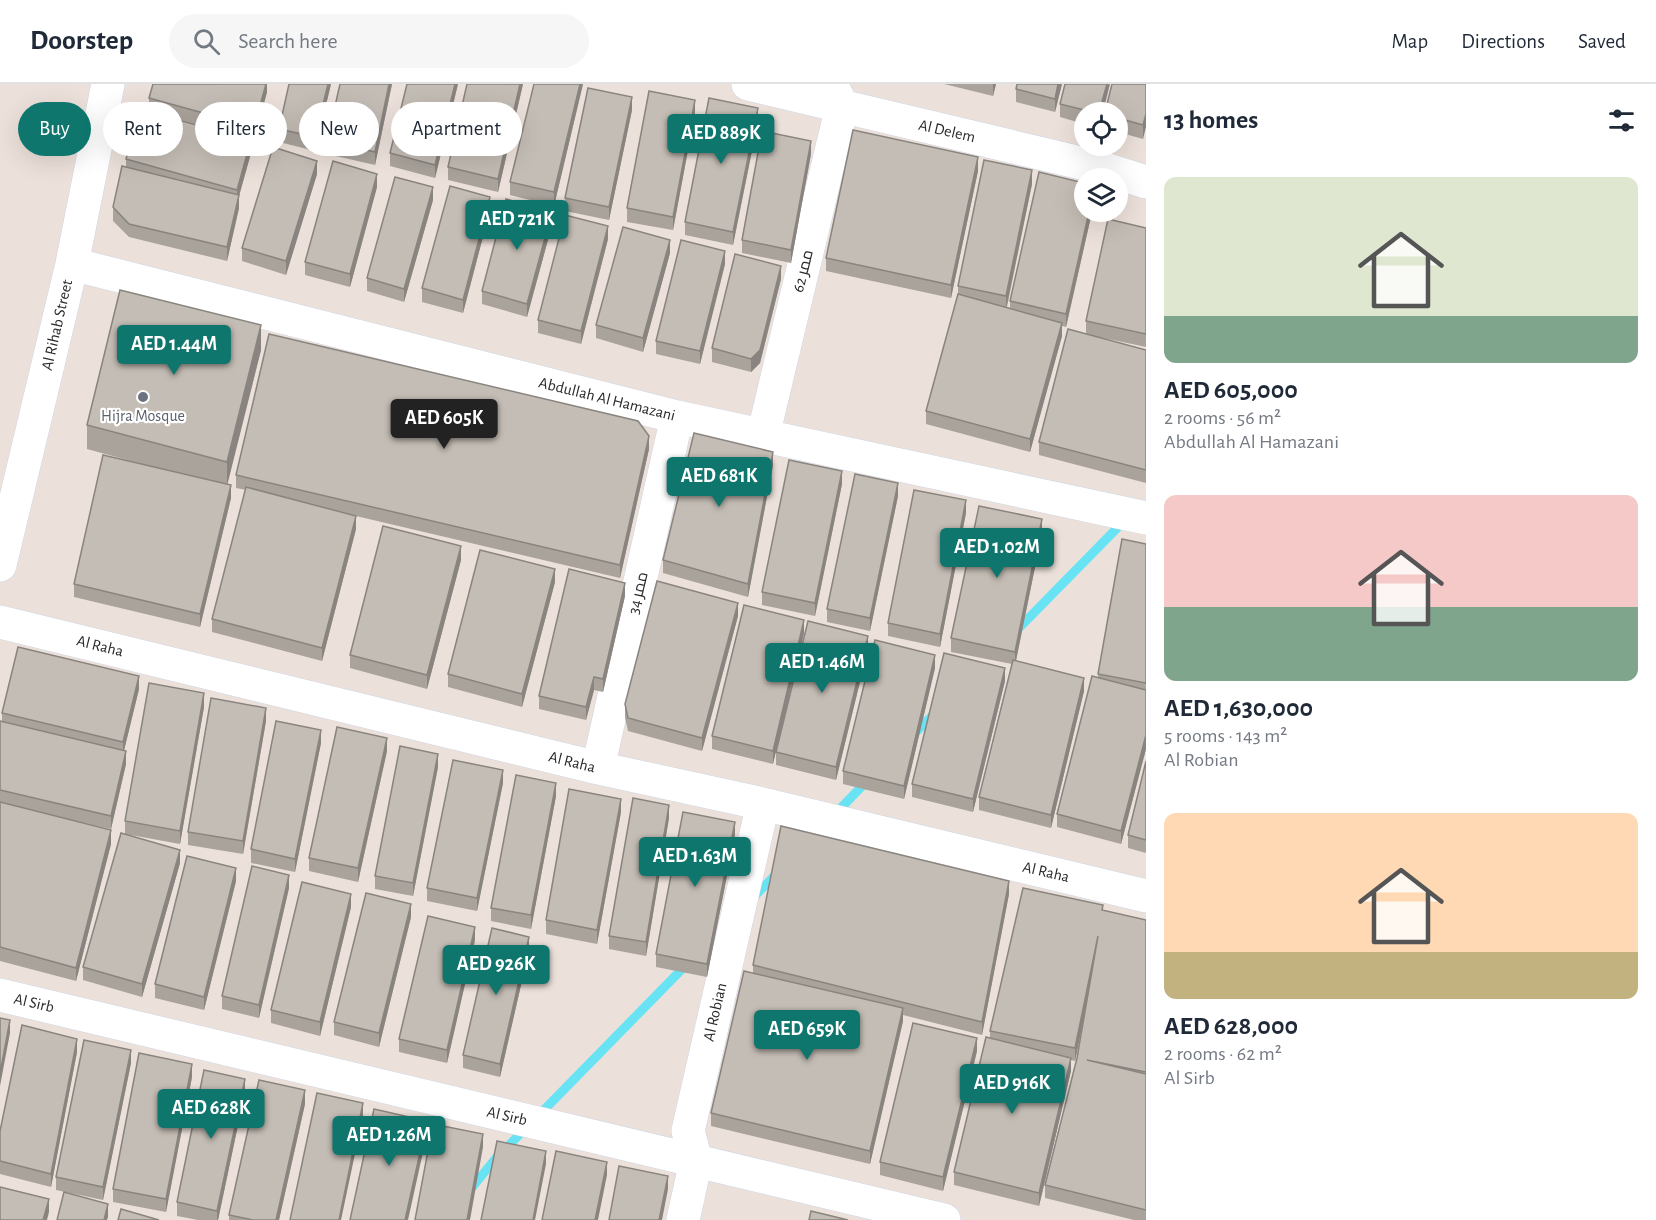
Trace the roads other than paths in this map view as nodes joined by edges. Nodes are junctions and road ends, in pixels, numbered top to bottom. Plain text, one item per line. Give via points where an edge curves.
1 (108, 84) edge
2 (748, 84) edge
3 (837, 95) edge
4 (1146, 182) edge
5 (72, 264) junction
6 (677, 417) junction
7 (763, 436) junction
8 (1146, 518) edge
9 (0, 565) edge
10 (0, 621) edge
11 (598, 768) junction
12 (763, 804) junction
13 (1146, 896) edge
14 (0, 995) edge
15 (696, 1161) junction
16 (682, 1220) edge
17 (944, 1220) edge

1 - 5 street, Al Rihab Street
2 - 3 street, Al Delem
3 - 4 street, Al Delem
3 - 7 street, ممر 62
5 - 6 street, Abdullah Al Hamazani
5 - 9 street, Al Rihab Street
6 - 7 street, Abdullah Al Hamazani
6 - 11 street, ممر 34
7 - 8 street, Abdullah Al Hamazani
10 - 11 street, Al Raha
11 - 12 street, Al Raha
12 - 13 street, Al Raha
12 - 15 street, Al Robian via 688,1131
14 - 15 street, Al Sirb
15 - 16 street, Al Robian
15 - 17 street, Al Sirb

